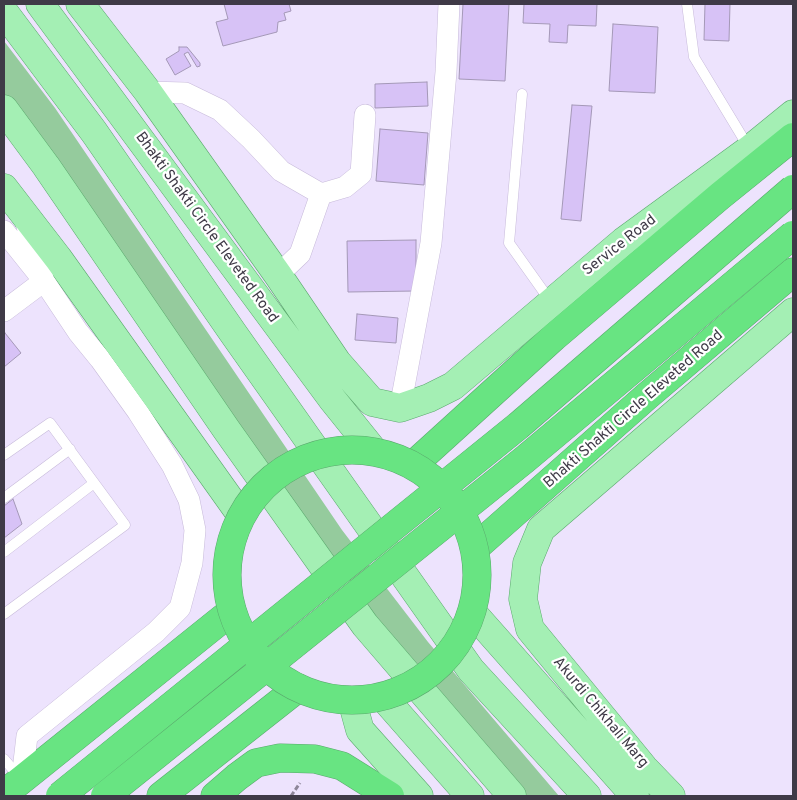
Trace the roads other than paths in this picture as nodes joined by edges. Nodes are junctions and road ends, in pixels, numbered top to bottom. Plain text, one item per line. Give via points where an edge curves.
1 (40, 4) edge
2 (80, 4) edge
3 (449, 4) edge
4 (687, 4) edge
5 (4, 12) edge
6 (148, 92) junction
7 (522, 94) dead end
8 (4, 109) edge
9 (793, 114) edge
10 (365, 115) dead end
11 (793, 137) edge
12 (750, 149) junction
13 (4, 188) edge
14 (793, 190) edge
15 (321, 194) junction
16 (13, 222) edge
17 (793, 236) edge
18 (51, 270) junction
19 (793, 272) edge
20 (278, 275) junction
21 (551, 302) junction
22 (4, 311) edge
23 (793, 312) edge
24 (400, 408) junction
25 (70, 449) junction
26 (373, 450) junction
27 (4, 456) edge
28 (413, 464) junction
29 (94, 484) junction
30 (4, 498) edge
31 (241, 515) junction
32 (475, 548) junction
33 (4, 552) edge
34 (232, 611) junction
35 (472, 612) junction
36 (4, 614) edge
37 (298, 688) junction
38 (383, 697) junction
39 (352, 701) junction
40 (4, 759) edge
41 (13, 787) edge
42 (60, 796) edge
43 (105, 796) edge
44 (162, 796) edge
45 (215, 796) edge
46 (390, 796) edge
47 (419, 796) edge
48 (470, 796) edge
49 (512, 796) edge
50 (587, 796) edge
51 (635, 796) edge
52 (671, 796) edge

1 - 26 main road, Bhakti Shakti Circle Eleveted Road via 326,392
2 - 6 main road
3 - 24 street via 431,243
4 - 12 lane via 694,58
5 - 50 main road via 94,132 472,670
6 - 15 street via 185,93 220,110 281,171
6 - 20 main road
7 - 21 lane via 509,243
8 - 49 main road via 365,626
9 - 12 main road, Service Road
10 - 15 street via 361,174 345,187
11 - 28 highway via 554,337
12 - 21 main road, Service Road via 624,241
13 - 16 main road
14 - 42 highway, bridge via 518,426
15 - 20 street via 300,254
16 - 18 main road
17 - 43 highway, bridge via 524,460
18 - 22 street
18 - 31 main road
18 - 41 street via 78,332 138,412 172,465 189,500 195,530 192,563 180,608 156,632 27,736
19 - 32 highway, Bhakti Shakti Circle Eleveted Road
20 - 24 main road via 338,362 372,402
21 - 24 main road, Service Road via 453,386
23 - 52 main road, Akurdi Chikhali Marg via 541,529 527,563 523,599 530,629 644,768
25 - 27 lane via 50,422
25 - 29 lane
25 - 30 lane
26 - 28 highway, bridge
26 - 31 highway, bridge via 334,450 297,461 265,484
28 - 32 highway, bridge via 441,486 462,515
29 - 33 lane
29 - 36 lane via 125,525
31 - 34 highway, bridge via 232,538 228,562 227,587
32 - 35 highway, bridge via 477,580
34 - 37 highway, bridge via 242,635 257,656
34 - 41 highway
35 - 38 highway, bridge via 452,650 422,679
35 - 51 main road
37 - 39 highway, bridge via 325,698
37 - 44 highway
38 - 39 highway, bridge
38 - 48 main road
39 - 47 main road via 360,730
40 - 41 lane
45 - 46 highway via 256,763 280,758 315,759 342,766

